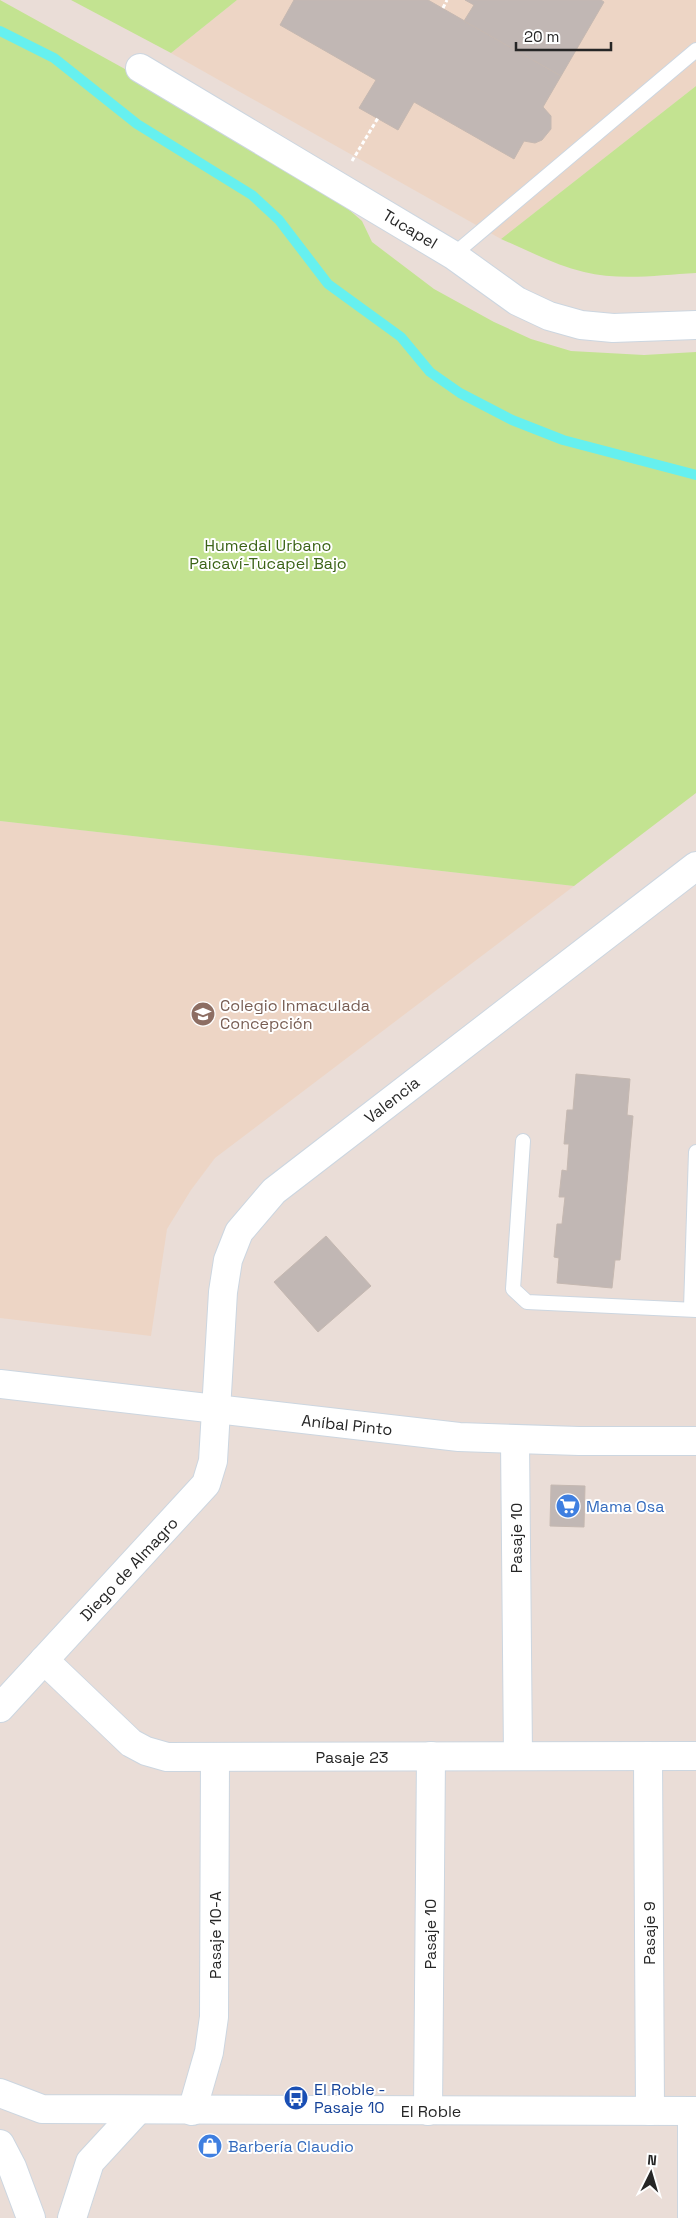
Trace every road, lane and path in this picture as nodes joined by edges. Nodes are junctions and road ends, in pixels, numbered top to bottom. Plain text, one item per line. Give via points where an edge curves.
1 (447, 0) edge
2 (443, 8) dead end
3 (696, 50) edge
4 (140, 68) dead end
5 (378, 118) dead end
6 (350, 164) dead end
7 (453, 255) junction
8 (696, 325) edge
9 (696, 866) edge
10 (522, 1141) dead end
11 (696, 1152) edge
12 (693, 1310) edge
13 (0, 1384) edge
14 (216, 1410) junction
15 (516, 1440) junction
16 (696, 1441) edge
17 (44, 1660) junction
18 (0, 1708) edge
19 (431, 1756) junction
20 (518, 1756) junction
21 (648, 1756) junction
22 (696, 1756) edge
23 (215, 1757) junction
24 (0, 2094) edge
25 (137, 2111) junction
26 (192, 2111) junction
27 (428, 2111) junction
28 (650, 2111) junction
29 (694, 2111) edge
30 (0, 2144) edge
31 (31, 2218) edge
32 (72, 2218) edge
33 (692, 2218) edge

1 - 2 path
3 - 7 lane
4 - 7 street, Tucapel
5 - 6 path
7 - 8 street, Tucapel via 517,301 549,316 581,325 621,328
9 - 14 street, Valencia via 274,1191 257,1208 239,1232 228,1260
10 - 12 lane via 512,1289 518,1296 527,1302
11 - 12 lane
13 - 14 street, Aníbal Pinto
14 - 15 street, Aníbal Pinto via 450,1436
14 - 17 street, Diego de Almagro via 213,1462 206,1484
15 - 16 street, Aníbal Pinto
15 - 20 street, Pasaje 10
17 - 18 street, Diego de Almagro
17 - 23 street, Pasaje 23 via 131,1743 167,1757
19 - 20 street, Pasaje 23
19 - 23 street, Pasaje 23
19 - 27 street, Pasaje 10
20 - 21 street, Pasaje 23
21 - 22 street, Pasaje 23
21 - 28 street, Pasaje 9
23 - 26 street, Pasaje 10-A via 214,2016 210,2052
24 - 25 street, El Roble via 42,2109
25 - 26 street, El Roble
25 - 32 street via 90,2162
26 - 27 street, El Roble
27 - 28 street, El Roble
28 - 29 street, El Roble
29 - 33 street
30 - 31 street

